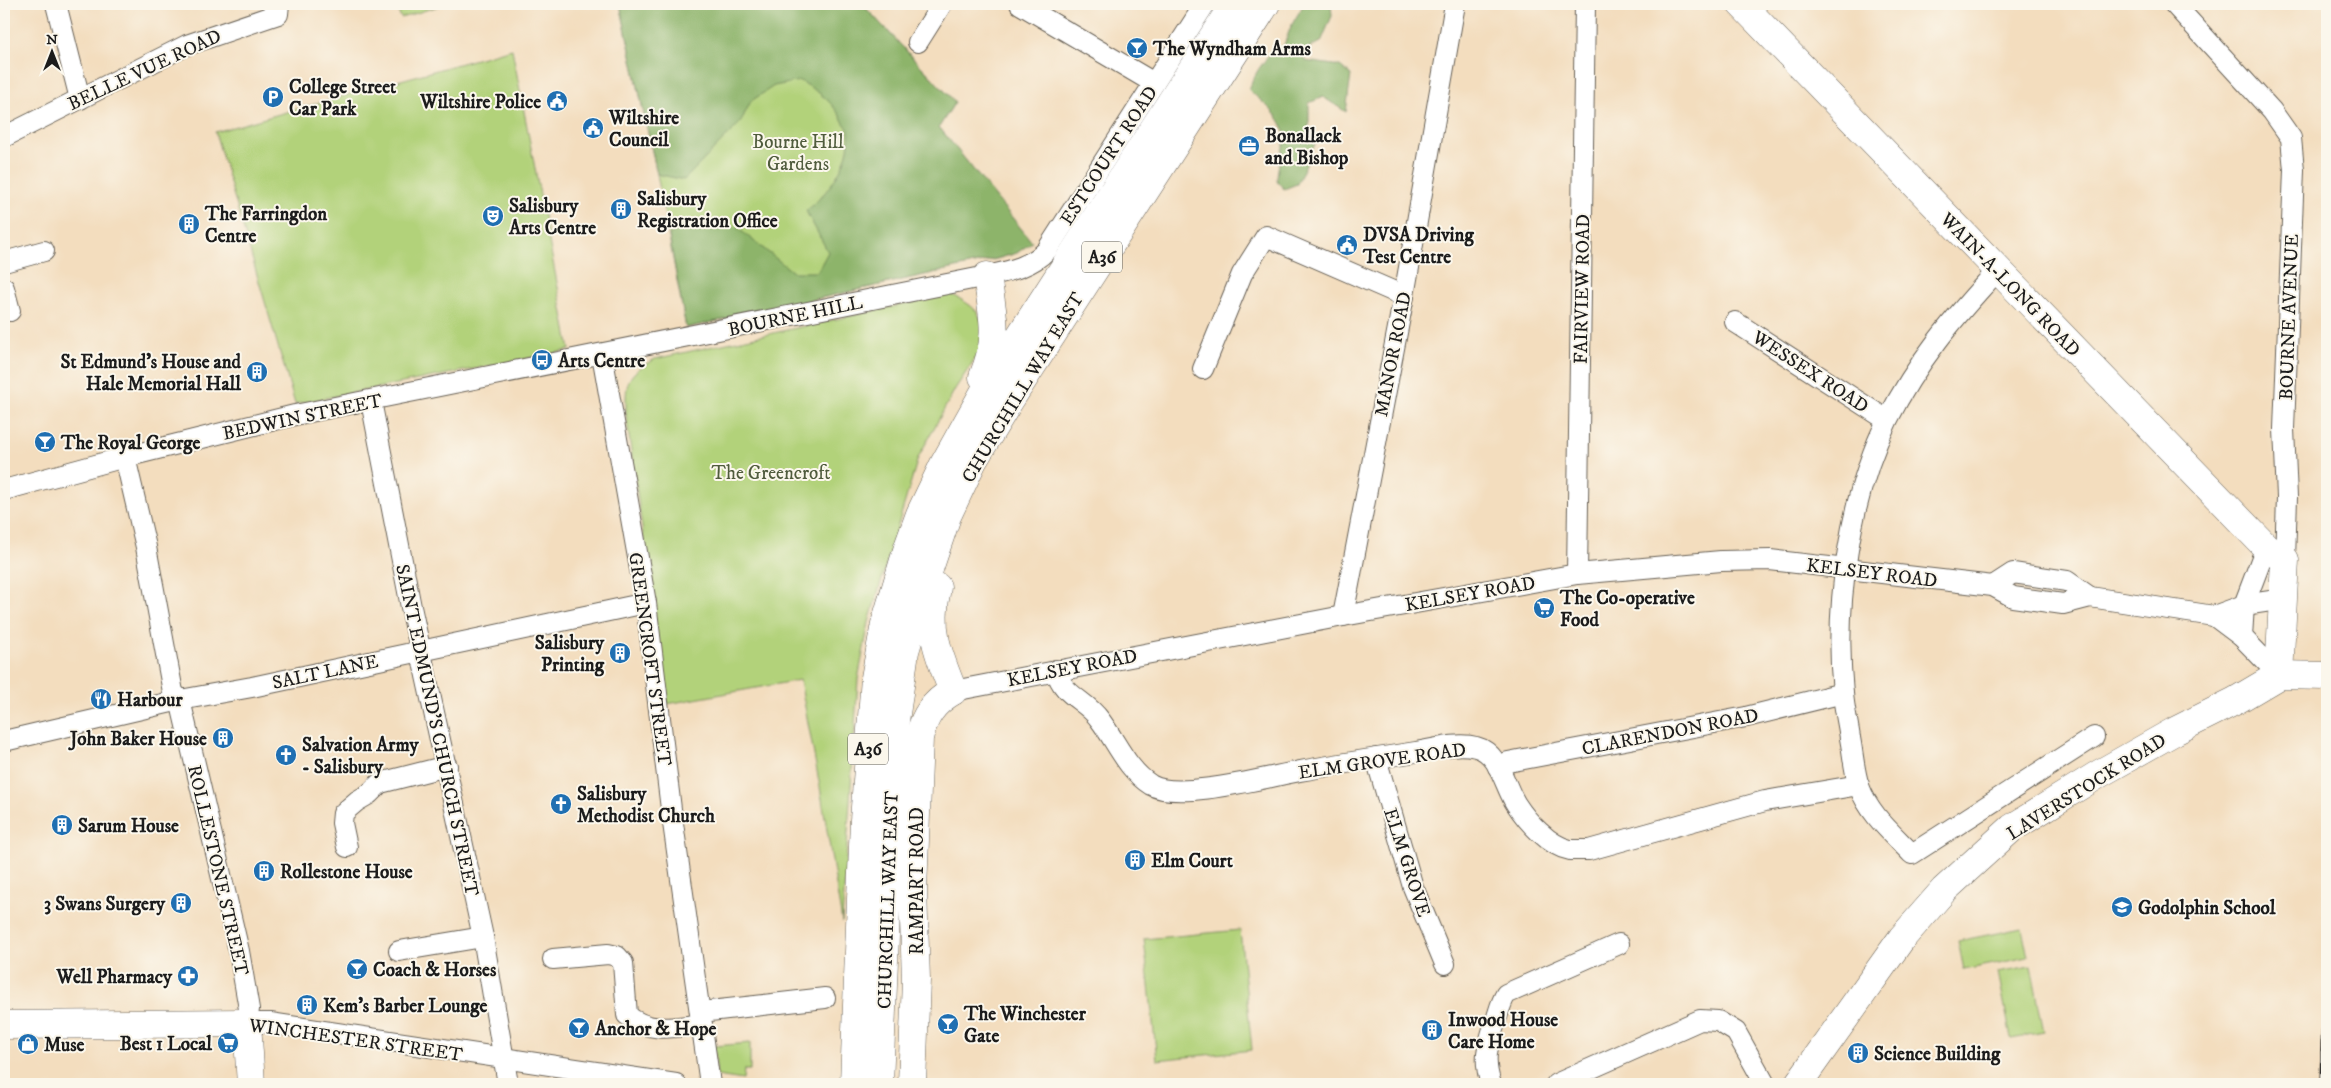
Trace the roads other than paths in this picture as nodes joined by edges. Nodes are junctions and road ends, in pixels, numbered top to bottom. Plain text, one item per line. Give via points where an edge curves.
1 (56, 4) edge
2 (279, 4) edge
3 (942, 4) edge
4 (1020, 4) edge
5 (1205, 4) edge
6 (1234, 4) edge
7 (1266, 4) edge
8 (1455, 4) edge
9 (1586, 4) edge
10 (1741, 4) edge
11 (2174, 4) edge
12 (918, 42) dead end
13 (1154, 83) junction
14 (80, 99) junction
15 (4, 137) edge
16 (44, 251) dead end
17 (4, 262) edge
18 (1998, 270) junction
19 (987, 276) junction
20 (4, 288) edge
21 (1404, 296) junction
22 (10, 311) dead end
23 (1735, 322) dead end
24 (602, 354) junction
25 (1203, 369) dead end
26 (371, 401) junction
27 (1887, 420) junction
28 (962, 429) junction
29 (124, 456) junction
30 (4, 490) edge
31 (947, 516) junction
32 (2275, 553) junction
33 (1845, 568) junction
34 (1577, 574) junction
35 (2284, 599) junction
36 (646, 603) junction
37 (2244, 606) junction
38 (1343, 616) junction
39 (2214, 616) junction
40 (2242, 637) junction
41 (421, 650) junction
42 (1056, 670) junction
43 (2279, 675) junction
44 (2327, 676) edge
45 (952, 691) junction
46 (1842, 693) junction
47 (180, 700) junction
48 (2094, 737) dead end
49 (4, 741) edge
50 (1376, 758) junction
51 (447, 766) junction
52 (1498, 767) junction
53 (1859, 785) junction
54 (347, 847) dead end
55 (1912, 854) joint
56 (483, 937) junction
57 (1619, 944) dead end
58 (399, 951) dead end
59 (553, 959) dead end
60 (1445, 964) dead end
61 (825, 998) dead end
62 (701, 1018) junction
63 (247, 1023) junction
64 (4, 1025) edge
65 (503, 1059) junction
66 (1488, 1076) edge
67 (251, 1084) edge
68 (508, 1084) edge
69 (676, 1084) edge
70 (710, 1084) edge
71 (854, 1084) edge
72 (879, 1084) edge
73 (912, 1084) edge
74 (1556, 1084) edge
75 (1765, 1084) edge
76 (1798, 1084) edge

1 - 14 street
2 - 14 street, BELLE VUE ROAD via 278,14 201,39
3 - 12 street
4 - 13 street
5 - 13 street, ESTCOURT ROAD
6 - 28 main road, CHURCHILL WAY EAST / A36
7 - 31 main road, CHURCHILL WAY EAST / A36 via 1008,403 973,461
8 - 21 street, MANOR ROAD
9 - 34 street, FAIRVIEW ROAD
10 - 18 main road, WAIN-A-LONG ROAD
11 - 32 street, BOURNE AVENUE via 2272,111 2291,138 2294,170 2284,429 2287,497
13 - 19 street, ESTCOURT ROAD via 1047,250 1022,267
14 - 15 street, BELLE VUE ROAD
16 - 17 street
18 - 27 street, WESSEX ROAD via 1953,318 1920,363
18 - 32 main road, WAIN-A-LONG ROAD
19 - 24 street, BOURNE HILL
19 - 28 main road via 994,345
20 - 22 street
21 - 25 street via 1266,236 1242,274
21 - 38 street, MANOR ROAD
23 - 27 street, WESSEX ROAD
24 - 26 street, BEDWIN STREET
24 - 36 street, GREENCROFT STREET
26 - 29 street, BEDWIN STREET via 295,415
26 - 41 street, SAINT EDMUND'S CHURCH STREET
27 - 33 street, WESSEX ROAD via 1854,516
28 - 71 main road, CHURCHILL WAY EAST / A36 via 920,514 879,650 868,758
29 - 30 street, BEDWIN STREET
29 - 47 street, ROLLESTONE STREET via 146,547 173,692
31 - 45 main road via 932,617 936,650
31 - 72 main road, CHURCHILL WAY EAST / A36 via 911,629 895,721
32 - 35 main road, BOURNE AVENUE
32 - 37 street
33 - 34 street, KELSEY ROAD via 1770,560
33 - 39 street, KELSEY ROAD via 1993,586 2013,597 2063,604 2090,597
33 - 46 street, WESSEX ROAD
34 - 38 street, KELSEY ROAD
35 - 37 street, KELSEY ROAD
35 - 43 main road, BOURNE AVENUE
36 - 41 street, SALT LANE
36 - 62 street, GREENCROFT STREET
37 - 39 street, KELSEY ROAD
37 - 40 street
38 - 42 street, KELSEY ROAD
39 - 40 street, KELSEY ROAD
40 - 43 street, KELSEY ROAD
41 - 47 street, SALT LANE
41 - 51 street, SAINT EDMUND'S CHURCH STREET
42 - 45 street, KELSEY ROAD
42 - 50 street, ELM GROVE ROAD via 1059,682 1068,694 1091,709 1133,769 1153,786 1165,790 1209,788
43 - 44 main road
43 - 76 main road, LAVERSTOCK ROAD via 2099,774 2012,828 1944,890 1902,938
45 - 73 main road, RAMPART ROAD via 941,698 924,718 919,738 913,890 916,980
46 - 52 street, CLARENDON ROAD via 1746,717 1508,762
46 - 53 street, WESSEX ROAD
47 - 49 street, SALT LANE
47 - 63 street, ROLLESTONE STREET via 239,951 249,1009
48 - 55 street, LAVERSTOCK ROAD
50 - 52 street, ELM GROVE ROAD via 1476,746 1486,752
50 - 60 street, ELM GROVE via 1413,887
51 - 54 street via 380,783 357,800 343,813
51 - 56 street, SAINT EDMUND'S CHURCH STREET
52 - 53 street, ELM GROVE ROAD via 1516,804 1540,832 1568,850 1589,850 1765,802
53 - 55 street, WESSEX ROAD via 1872,812
56 - 58 street
56 - 65 street, SAINT EDMUND'S CHURCH STREET
57 - 66 street via 1506,994 1488,1040
59 - 62 street via 617,956 623,963 627,1015 644,1027 658,1029
61 - 62 street
62 - 70 street, GREENCROFT STREET
63 - 64 main road, WINCHESTER STREET
63 - 65 street, WINCHESTER STREET via 270,1023
63 - 67 main road
65 - 68 street, SAINT EDMUND'S CHURCH STREET
65 - 69 street, WINCHESTER STREET
74 - 75 street via 1700,1020 1718,1021 1736,1032

